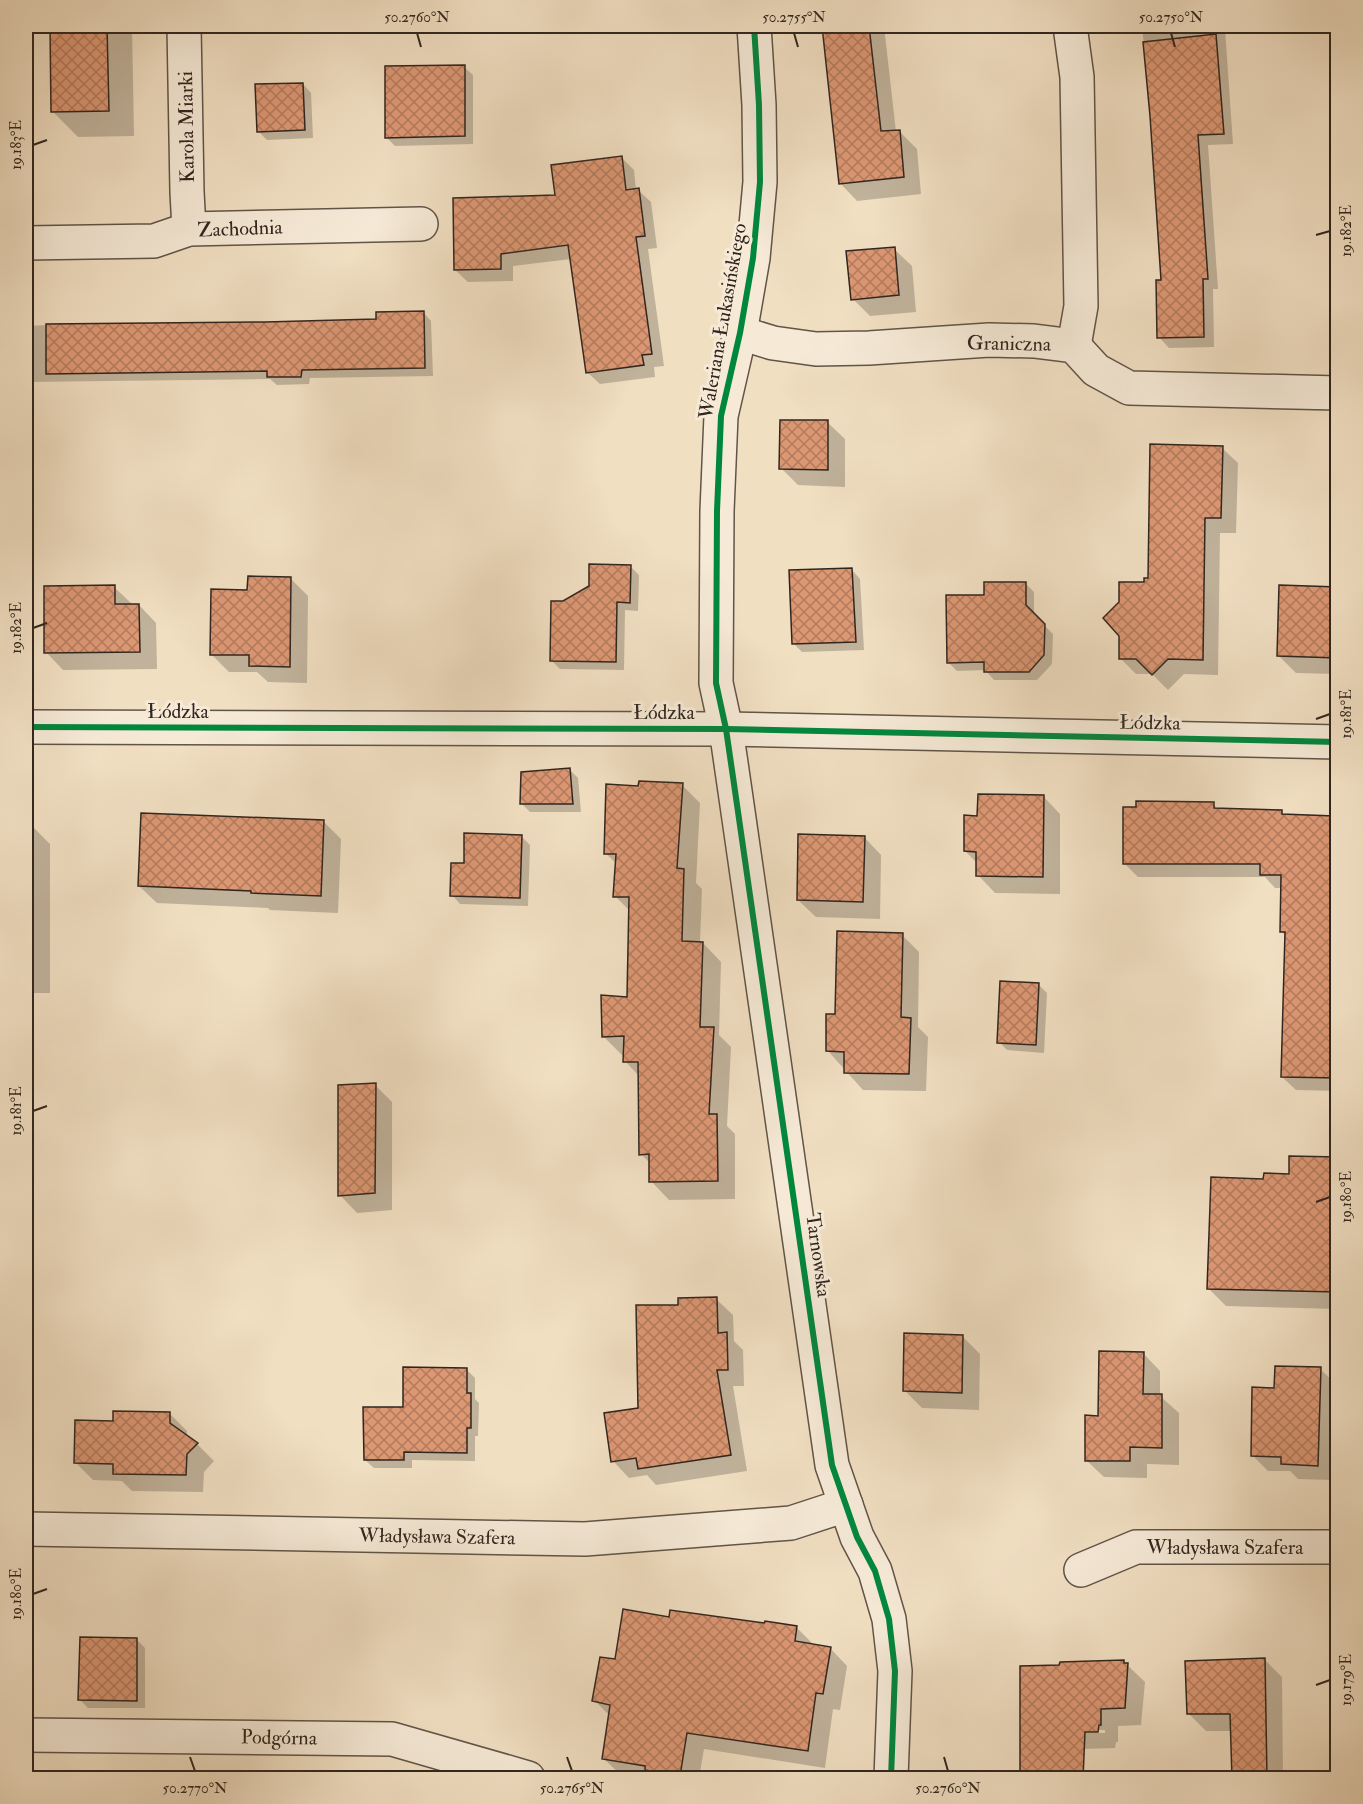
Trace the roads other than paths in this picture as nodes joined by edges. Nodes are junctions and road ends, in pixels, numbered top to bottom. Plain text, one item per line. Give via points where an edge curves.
1 (184, 26) edge
2 (754, 26) edge
3 (1070, 26) edge
4 (421, 224) dead end
5 (189, 229) junction
6 (26, 243) edge
7 (740, 333) junction
8 (1074, 346) junction
9 (1338, 393) edge
10 (26, 727) edge
11 (726, 729) junction
12 (1338, 742) edge
13 (846, 1505) junction
14 (26, 1529) edge
15 (1338, 1546) edge
16 (1081, 1570) dead end
17 (26, 1735) edge
18 (528, 1779) edge
19 (891, 1779) edge

1 - 5 street, Karola Miarki
2 - 7 street, Waleriana Łukasińskiego via 760,182 753,258
3 - 8 street via 1077,77 1081,306
4 - 5 street, Zachodnia
5 - 6 street, Zachodnia via 154,241
7 - 8 street, Graniczna via 816,349 989,340
7 - 11 street, Waleriana Łukasińskiego via 721,416 717,511 716,683
8 - 9 street, Graniczna via 1096,370 1129,388
10 - 11 street, Łódzka
11 - 12 street, Łódzka
11 - 13 street, Tarnowska via 832,1465
13 - 14 street, Władysława Szafera via 791,1523 585,1539
13 - 19 street, Tarnowska via 875,1571 889,1618 895,1671
15 - 16 street, Władysława Szafera via 1136,1547
17 - 18 street, Podgórna via 392,1739

